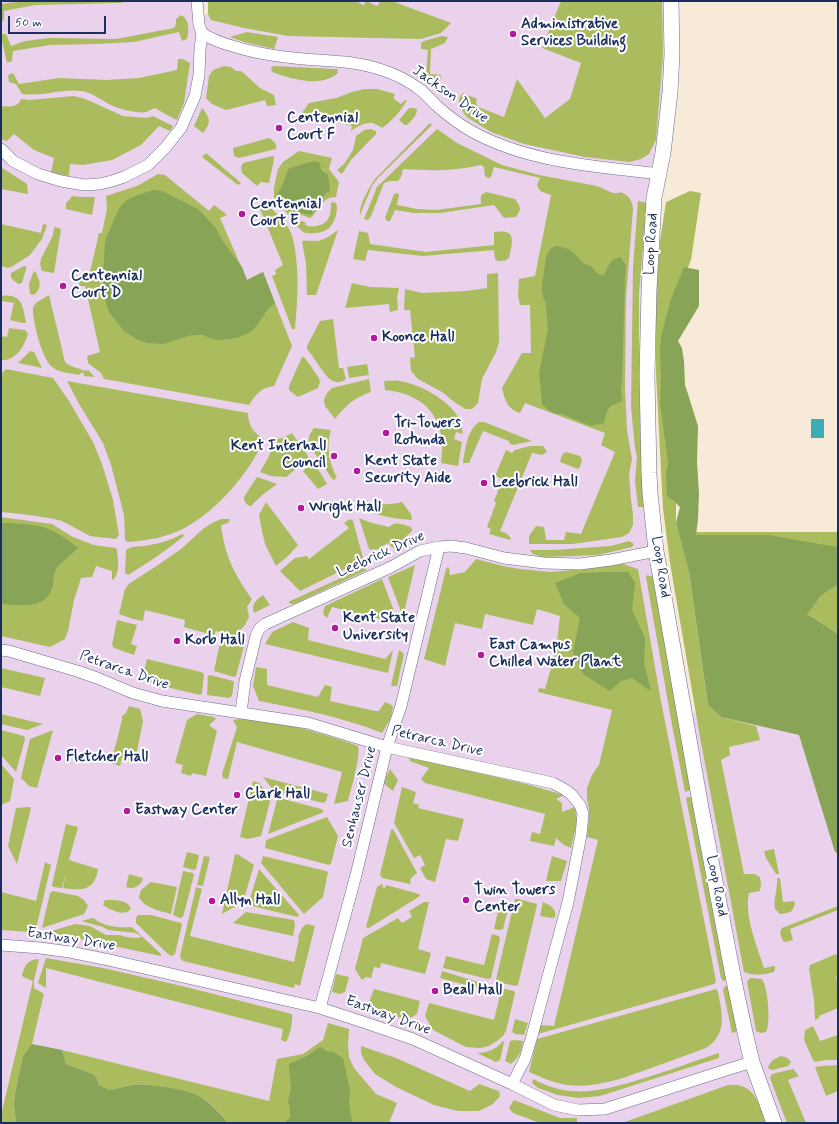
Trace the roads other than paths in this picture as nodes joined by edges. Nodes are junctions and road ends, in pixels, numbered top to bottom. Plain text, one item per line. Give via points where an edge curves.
1 (197, 1) edge
2 (671, 1) edge
3 (202, 33) junction
4 (1, 149) edge
5 (659, 174) junction
6 (439, 547) junction
7 (656, 551) junction
8 (1, 650) edge
9 (241, 712) junction
10 (387, 747) junction
11 (1, 945) edge
12 (320, 1008) junction
13 (752, 1062) junction
14 (512, 1084) junction
15 (774, 1123) edge

1 - 3 street
2 - 5 street, Loop Road via 670,92
3 - 4 street via 199,75 194,96 181,128 148,165 112,181 84,185 38,174 13,161
3 - 5 street, Jackson Drive via 224,44 264,54 342,61 383,70 418,88 437,106 471,131 516,150 559,161
5 - 7 street, Loop Road via 654,198 647,376 649,473
6 - 7 street, Leebrick Drive via 466,548 504,558 544,563 580,564
6 - 9 street, Leebrick Drive via 420,551 391,567 265,624 259,629 255,640
6 - 10 street, Senhauser Drive via 401,706
7 - 13 street, Loop Road via 700,803
8 - 9 street, Petrarca Drive via 77,671 162,701
9 - 10 street, Petrarca Drive via 308,723
10 - 12 street, Senhauser Drive
10 - 14 street, Petrarca Drive via 553,783 571,794 580,805 583,814 581,835 568,902 525,1059
11 - 12 street, Eastway Drive via 70,952
12 - 14 street, Eastway Drive via 413,1039
13 - 14 street, Eastway Drive via 605,1109 578,1110 554,1105
13 - 15 street, Loop Road

